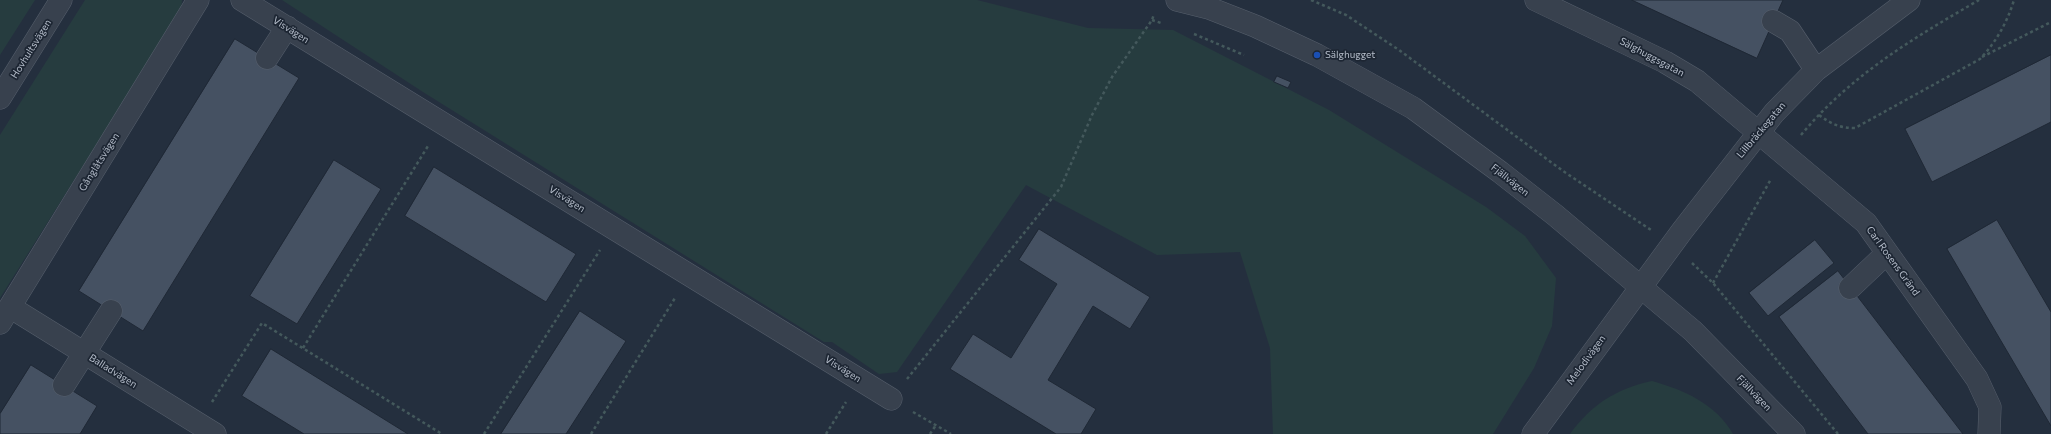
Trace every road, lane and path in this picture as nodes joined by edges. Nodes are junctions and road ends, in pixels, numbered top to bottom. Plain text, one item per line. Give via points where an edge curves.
1 (61, 0) edge
2 (198, 0) edge
3 (242, 0) edge
4 (1177, 0) edge
5 (1311, 0) edge
6 (1536, 0) edge
7 (1909, 0) edge
8 (1978, 0) edge
9 (2014, 0) edge
10 (1155, 7) dead end
11 (1565, 7) edge
12 (1152, 20) junction
13 (1773, 21) dead end
14 (2051, 22) edge
15 (1165, 24) dead end
16 (287, 27) junction
17 (1192, 33) dead end
18 (1244, 55) dead end
19 (267, 58) dead end
20 (1980, 59) junction
21 (1816, 70) junction
22 (0, 98) edge
23 (1819, 114) junction
24 (442, 123) junction
25 (1758, 132) junction
26 (1785, 156) junction
27 (613, 228) junction
28 (1673, 244) junction
29 (1887, 253) junction
30 (690, 275) junction
31 (1713, 283) junction
32 (1640, 288) junction
33 (1850, 288) dead end
34 (111, 311) dead end
35 (5, 315) edge
36 (303, 348) junction
37 (84, 353) junction
38 (860, 380) junction
39 (64, 385) dead end
40 (891, 399) junction
41 (936, 425) junction
42 (207, 429) edge
43 (442, 434) edge
44 (484, 434) edge
45 (591, 434) edge
46 (826, 434) edge
47 (930, 434) edge
48 (951, 434) edge
49 (1533, 434) edge
50 (1794, 434) edge
51 (1838, 434) edge
52 (1989, 434) edge

1 - 22 street, Hovhultsvägen
2 - 35 street, Gånglåtsvägen
3 - 16 street, Visvägen
4 - 32 street, Fjällvägen via 1209,8 1262,29 1317,55 1413,108 1549,210
5 - 28 path via 1346,15 1399,50 1563,171
6 - 11 street, Sälghuggsgatan
7 - 21 street, Lillbräckegatan
8 - 23 path via 1899,47 1844,90
9 - 20 path via 2001,32
10 - 12 path
11 - 25 street, Sälghuggsgatan via 1697,81
12 - 15 path
12 - 40 path via 1112,77 1092,115 1061,187
13 - 21 street via 1790,31
14 - 20 path
16 - 19 street
16 - 24 street, Visvägen
17 - 18 path
20 - 23 path via 1855,128 1843,128 1830,123
21 - 25 street, Lillbräckegatan
23 - 26 path
24 - 27 street, Visvägen
24 - 36 path
25 - 26 street, Carl Rosens Gränd
25 - 28 street, Lillbräckegatan
26 - 29 street, Carl Rosens Gränd via 1866,223
26 - 31 path
27 - 30 street, Visvägen
27 - 44 path
28 - 31 path
28 - 32 street, Lillbräckegatan
29 - 33 street
29 - 52 street, Carl Rosens Gränd via 1977,379 1990,407
30 - 38 street, Visvägen
30 - 45 path
31 - 51 path
32 - 49 street, Melodivägen
32 - 50 street, Fjällvägen via 1693,331
34 - 37 street
35 - 37 street, Balladvägen
36 - 42 path via 262,323
36 - 43 path
37 - 39 street
37 - 42 street, Balladvägen
38 - 40 street, Visvägen
38 - 46 path
40 - 41 path
41 - 47 path
41 - 48 path

